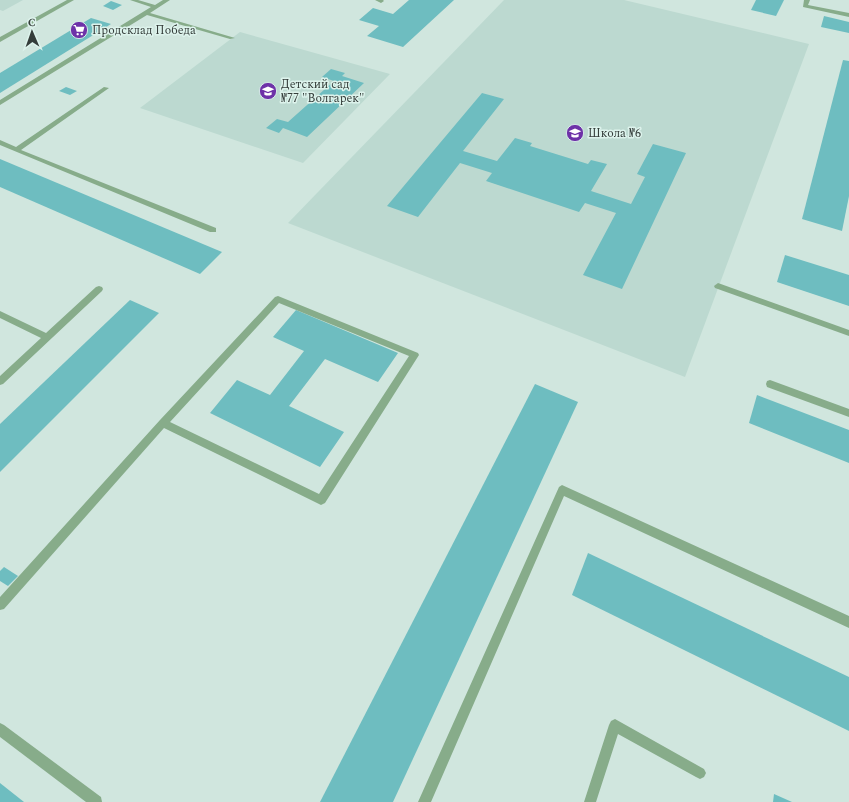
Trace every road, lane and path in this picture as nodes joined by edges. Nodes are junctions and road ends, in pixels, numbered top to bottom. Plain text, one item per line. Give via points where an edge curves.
1 (71, 0) edge
2 (133, 0) edge
3 (167, 0) edge
4 (807, 0) edge
5 (156, 7) junction
6 (146, 13) junction
7 (849, 15) edge
8 (1, 38) edge
9 (232, 38) dead end
10 (106, 88) dead end
11 (0, 103) edge
12 (0, 142) edge
13 (16, 150) junction
14 (213, 230) dead end
15 (718, 286) dead end
16 (99, 289) dead end
17 (0, 314) edge
18 (849, 333) edge
19 (47, 337) junction
20 (0, 381) edge
21 (770, 384) dead end
22 (849, 412) edge
23 (163, 423) junction
24 (0, 605) edge
25 (849, 622) edge
26 (0, 729) edge
27 (700, 773) dead end
28 (96, 802) edge
29 (424, 802) edge
30 (590, 802) edge

1 - 8 street
2 - 5 lane
3 - 5 lane
4 - 7 lane via 805,6
5 - 6 lane
6 - 9 lane
6 - 11 lane
10 - 13 lane
12 - 13 lane
13 - 14 lane
15 - 18 lane
16 - 19 lane
17 - 19 lane
19 - 20 lane
21 - 22 lane
23 - 23 lane via 321,500 415,355 278,299
23 - 24 lane
25 - 29 lane via 562,490
26 - 28 lane
27 - 30 lane via 616,725

